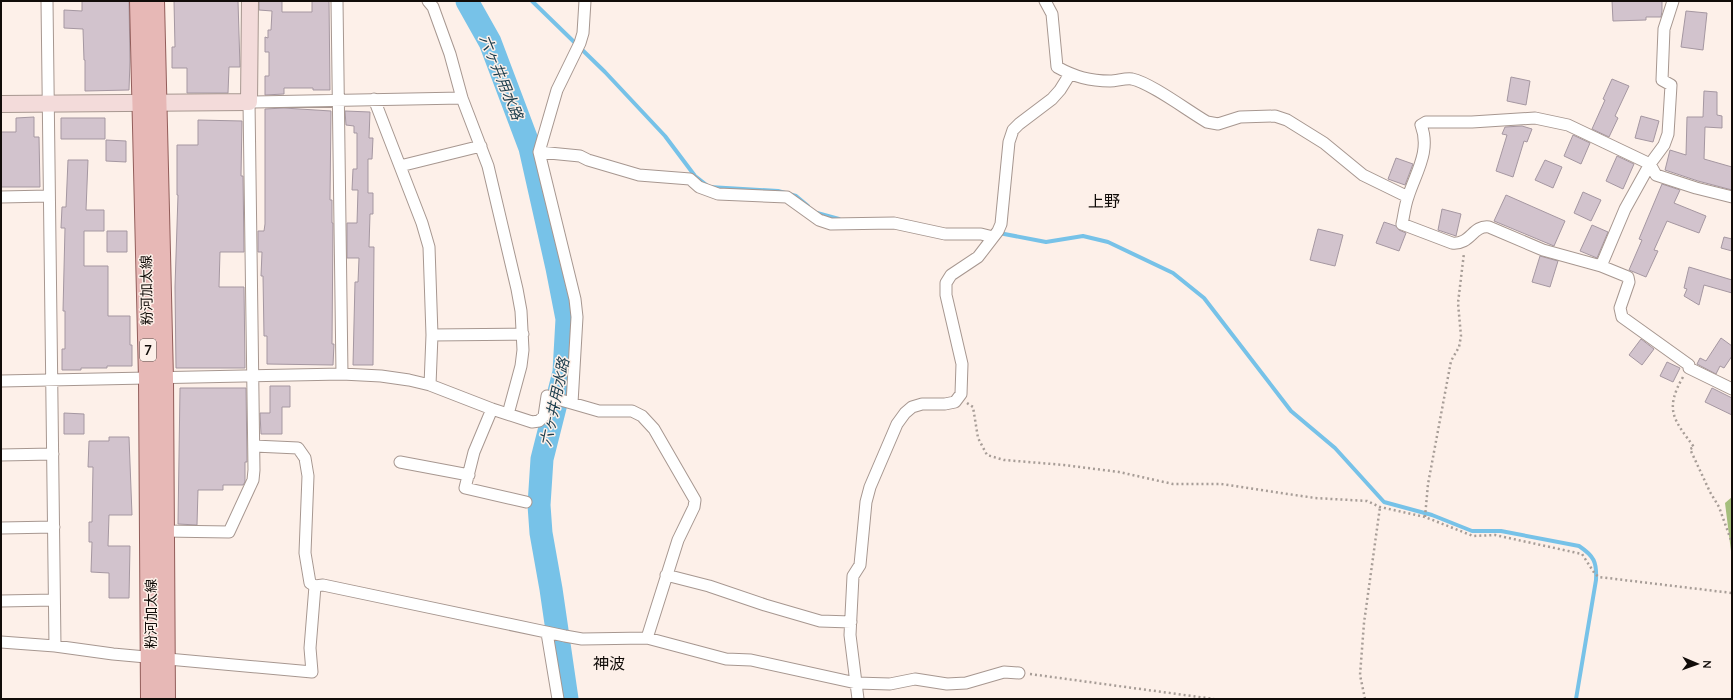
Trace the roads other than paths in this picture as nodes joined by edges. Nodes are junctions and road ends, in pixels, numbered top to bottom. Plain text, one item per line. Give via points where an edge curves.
1 (47, 1) edge
2 (139, 1) edge
3 (155, 1) edge
4 (250, 1) edge
5 (336, 1) edge
6 (428, 1) edge
7 (585, 1) edge
8 (1045, 1) edge
9 (1673, 1) edge
10 (1070, 74) junction
11 (462, 98) junction
12 (338, 99) junction
13 (374, 99) junction
14 (149, 102) junction
15 (249, 102) junction
16 (1, 104) edge
17 (48, 104) junction
18 (481, 146) junction
19 (539, 152) junction
20 (1650, 164) junction
21 (400, 166) junction
22 (49, 196) junction
23 (1, 197) edge
24 (1408, 197) junction
25 (1732, 197) edge
26 (995, 235) junction
27 (1601, 266) junction
28 (523, 334) junction
29 (432, 335) junction
30 (342, 374) junction
31 (254, 377) junction
32 (156, 379) junction
33 (52, 380) junction
34 (1, 381) edge
35 (430, 386) junction
36 (1732, 389) edge
37 (563, 400) junction
38 (492, 409) junction
39 (508, 414) junction
40 (254, 446) junction
41 (52, 454) junction
42 (1, 455) edge
43 (400, 462) dead end
44 (469, 475) junction
45 (526, 502) dead end
46 (54, 527) junction
47 (1, 528) edge
48 (164, 531) junction
49 (666, 576) junction
50 (315, 586) junction
51 (54, 600) junction
52 (1, 601) edge
53 (850, 622) junction
54 (550, 633) junction
55 (647, 638) junction
56 (1, 642) edge
57 (55, 646) junction
58 (158, 658) junction
59 (1020, 673) road end
60 (856, 683) junction
61 (150, 699) edge
62 (166, 699) edge
63 (558, 699) edge
64 (858, 699) edge

1 - 17 street
2 - 14 main road, 粉河加太線 / 7
3 - 14 main road, 粉河加太線 / 7
4 - 15 street
5 - 12 street
6 - 11 street via 433,7 450,54
7 - 19 street via 583,33 557,90
8 - 10 street via 1052,14 1057,67
9 - 20 street via 1664,29 1663,51 1662,80 1671,85 1668,134 1664,145
10 - 24 street via 1088,80 1131,79 1143,83 1207,122 1218,124 1240,117 1281,118 1324,143 1363,175
10 - 26 street via 1052,100 1013,130 1009,142 1001,224
11 - 13 street
11 - 18 street
12 - 13 street
12 - 15 street
12 - 30 street
13 - 21 street
14 - 15 street
14 - 17 street
14 - 32 main road, 粉河加太線 / 7
15 - 31 street
16 - 17 street
17 - 22 street
18 - 21 street
18 - 28 street via 517,289
19 - 26 street via 580,156 639,175 690,179 699,187 718,194 787,198 819,220 831,224 894,223 945,234
19 - 37 street via 575,299 577,317
20 - 24 street via 1568,125 1535,118 1426,122 1421,125 1425,146 1423,158
20 - 25 street via 1656,175
20 - 27 street via 1625,209
21 - 29 street via 429,247
22 - 23 street
22 - 33 street
24 - 27 street via 1402,224 1452,243 1465,241 1483,226 1543,250
26 - 53 street via 978,257 950,275 946,283 946,295 962,364 961,394 955,402 912,407 897,424 866,502 860,565 853,576
27 - 36 street via 1628,277 1629,282 1620,308 1622,317 1689,365 1689,368
28 - 29 street
28 - 39 street via 521,366
29 - 35 street
30 - 31 street
30 - 35 street via 381,376
31 - 32 street
31 - 40 street
32 - 33 street
32 - 48 main road, 粉河加太線 / 7
32 - 58 main road, 粉河加太線 / 7
33 - 34 street
33 - 41 street
35 - 38 street
37 - 39 street via 547,396 544,416 540,421 532,422
37 - 49 street via 599,411 632,412 642,416 654,429 679,471 695,500
38 - 39 street
38 - 44 street via 474,452
40 - 48 street via 253,480 229,532
40 - 50 street via 298,448 305,458 308,476 305,552 310,583
41 - 42 street
41 - 46 street
43 - 44 street
44 - 45 street via 465,488
46 - 47 street
46 - 51 street
48 - 58 main road, 粉河加太線 / 7
49 - 53 street via 710,586 764,606 820,621
49 - 55 street
50 - 54 street via 324,585
50 - 58 street via 310,648 312,672
51 - 52 street
51 - 57 street
53 - 60 street
54 - 55 street via 582,639
54 - 63 street
55 - 60 street via 726,659 751,660
56 - 57 street
57 - 58 street
58 - 61 main road, 粉河加太線 / 7
58 - 62 main road, 粉河加太線 / 7
59 - 60 street via 1004,672 966,683 948,684 916,679 890,684
60 - 64 street

